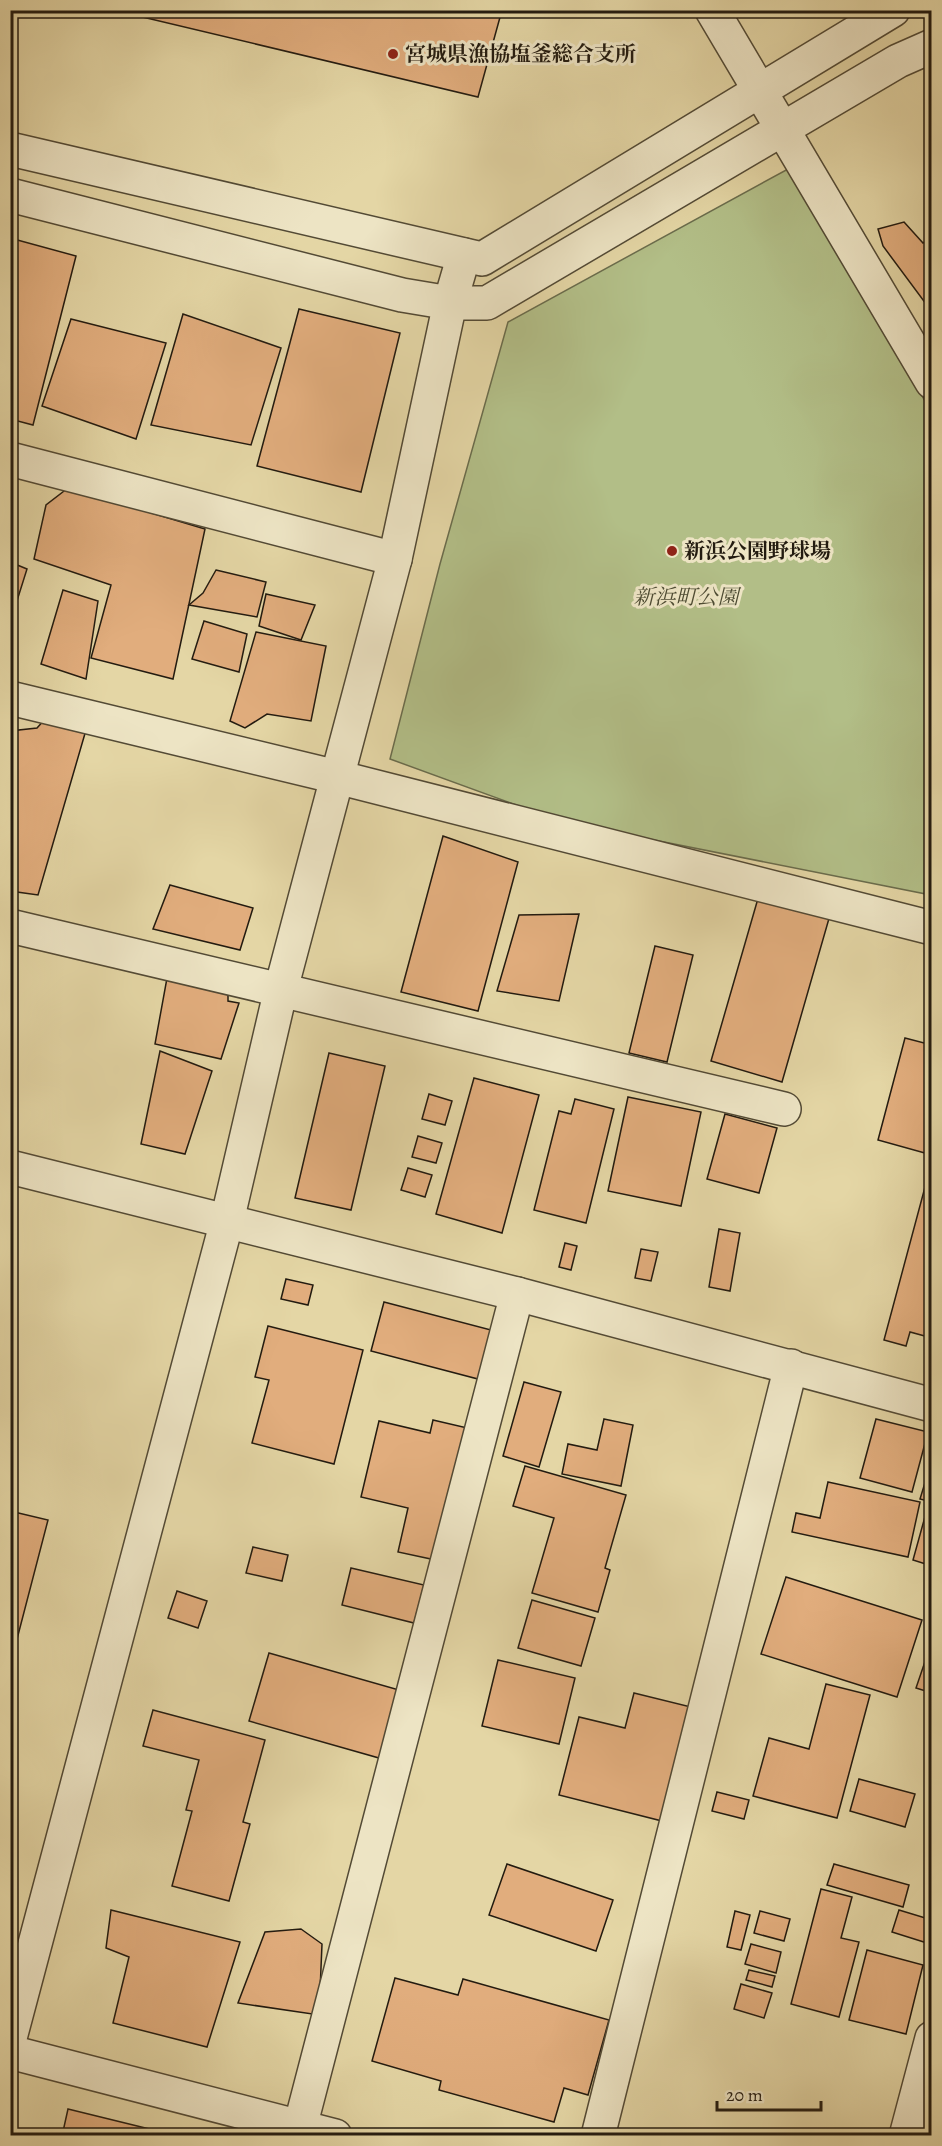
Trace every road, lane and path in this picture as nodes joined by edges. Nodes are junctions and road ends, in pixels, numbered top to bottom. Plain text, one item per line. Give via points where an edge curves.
1 (712, 10) edge
2 (893, 10) edge
3 (932, 46) edge
4 (760, 92) junction
5 (781, 129) junction
6 (10, 149) edge
7 (10, 195) edge
8 (464, 255) junction
9 (450, 303) junction
10 (932, 381) edge
11 (10, 459) edge
12 (395, 559) junction
13 (10, 698) edge
14 (337, 777) junction
15 (10, 926) edge
16 (932, 928) edge
17 (281, 989) junction
18 (784, 1109) dead end
19 (10, 1167) edge
20 (227, 1221) junction
21 (517, 1294) junction
22 (791, 1366) junction
23 (932, 1405) edge
24 (10, 2038) edge
25 (932, 2038) edge
26 (10, 2052) edge
27 (300, 2127) junction
28 (335, 2136) edge
29 (598, 2136) edge
30 (906, 2136) edge

1 - 4 street
2 - 4 street
3 - 5 street via 898,61
4 - 5 street
4 - 8 street via 482,259
5 - 9 street via 487,303
5 - 10 street
6 - 8 street
7 - 9 street via 402,295
8 - 9 street
9 - 12 street
11 - 12 street
12 - 14 street
13 - 14 street
14 - 16 street
14 - 17 street
15 - 17 street
17 - 18 street
17 - 20 street
19 - 20 street
20 - 21 street
20 - 24 street
21 - 22 street
21 - 27 street
22 - 23 street
22 - 29 street
25 - 30 street
26 - 27 street
27 - 28 street

